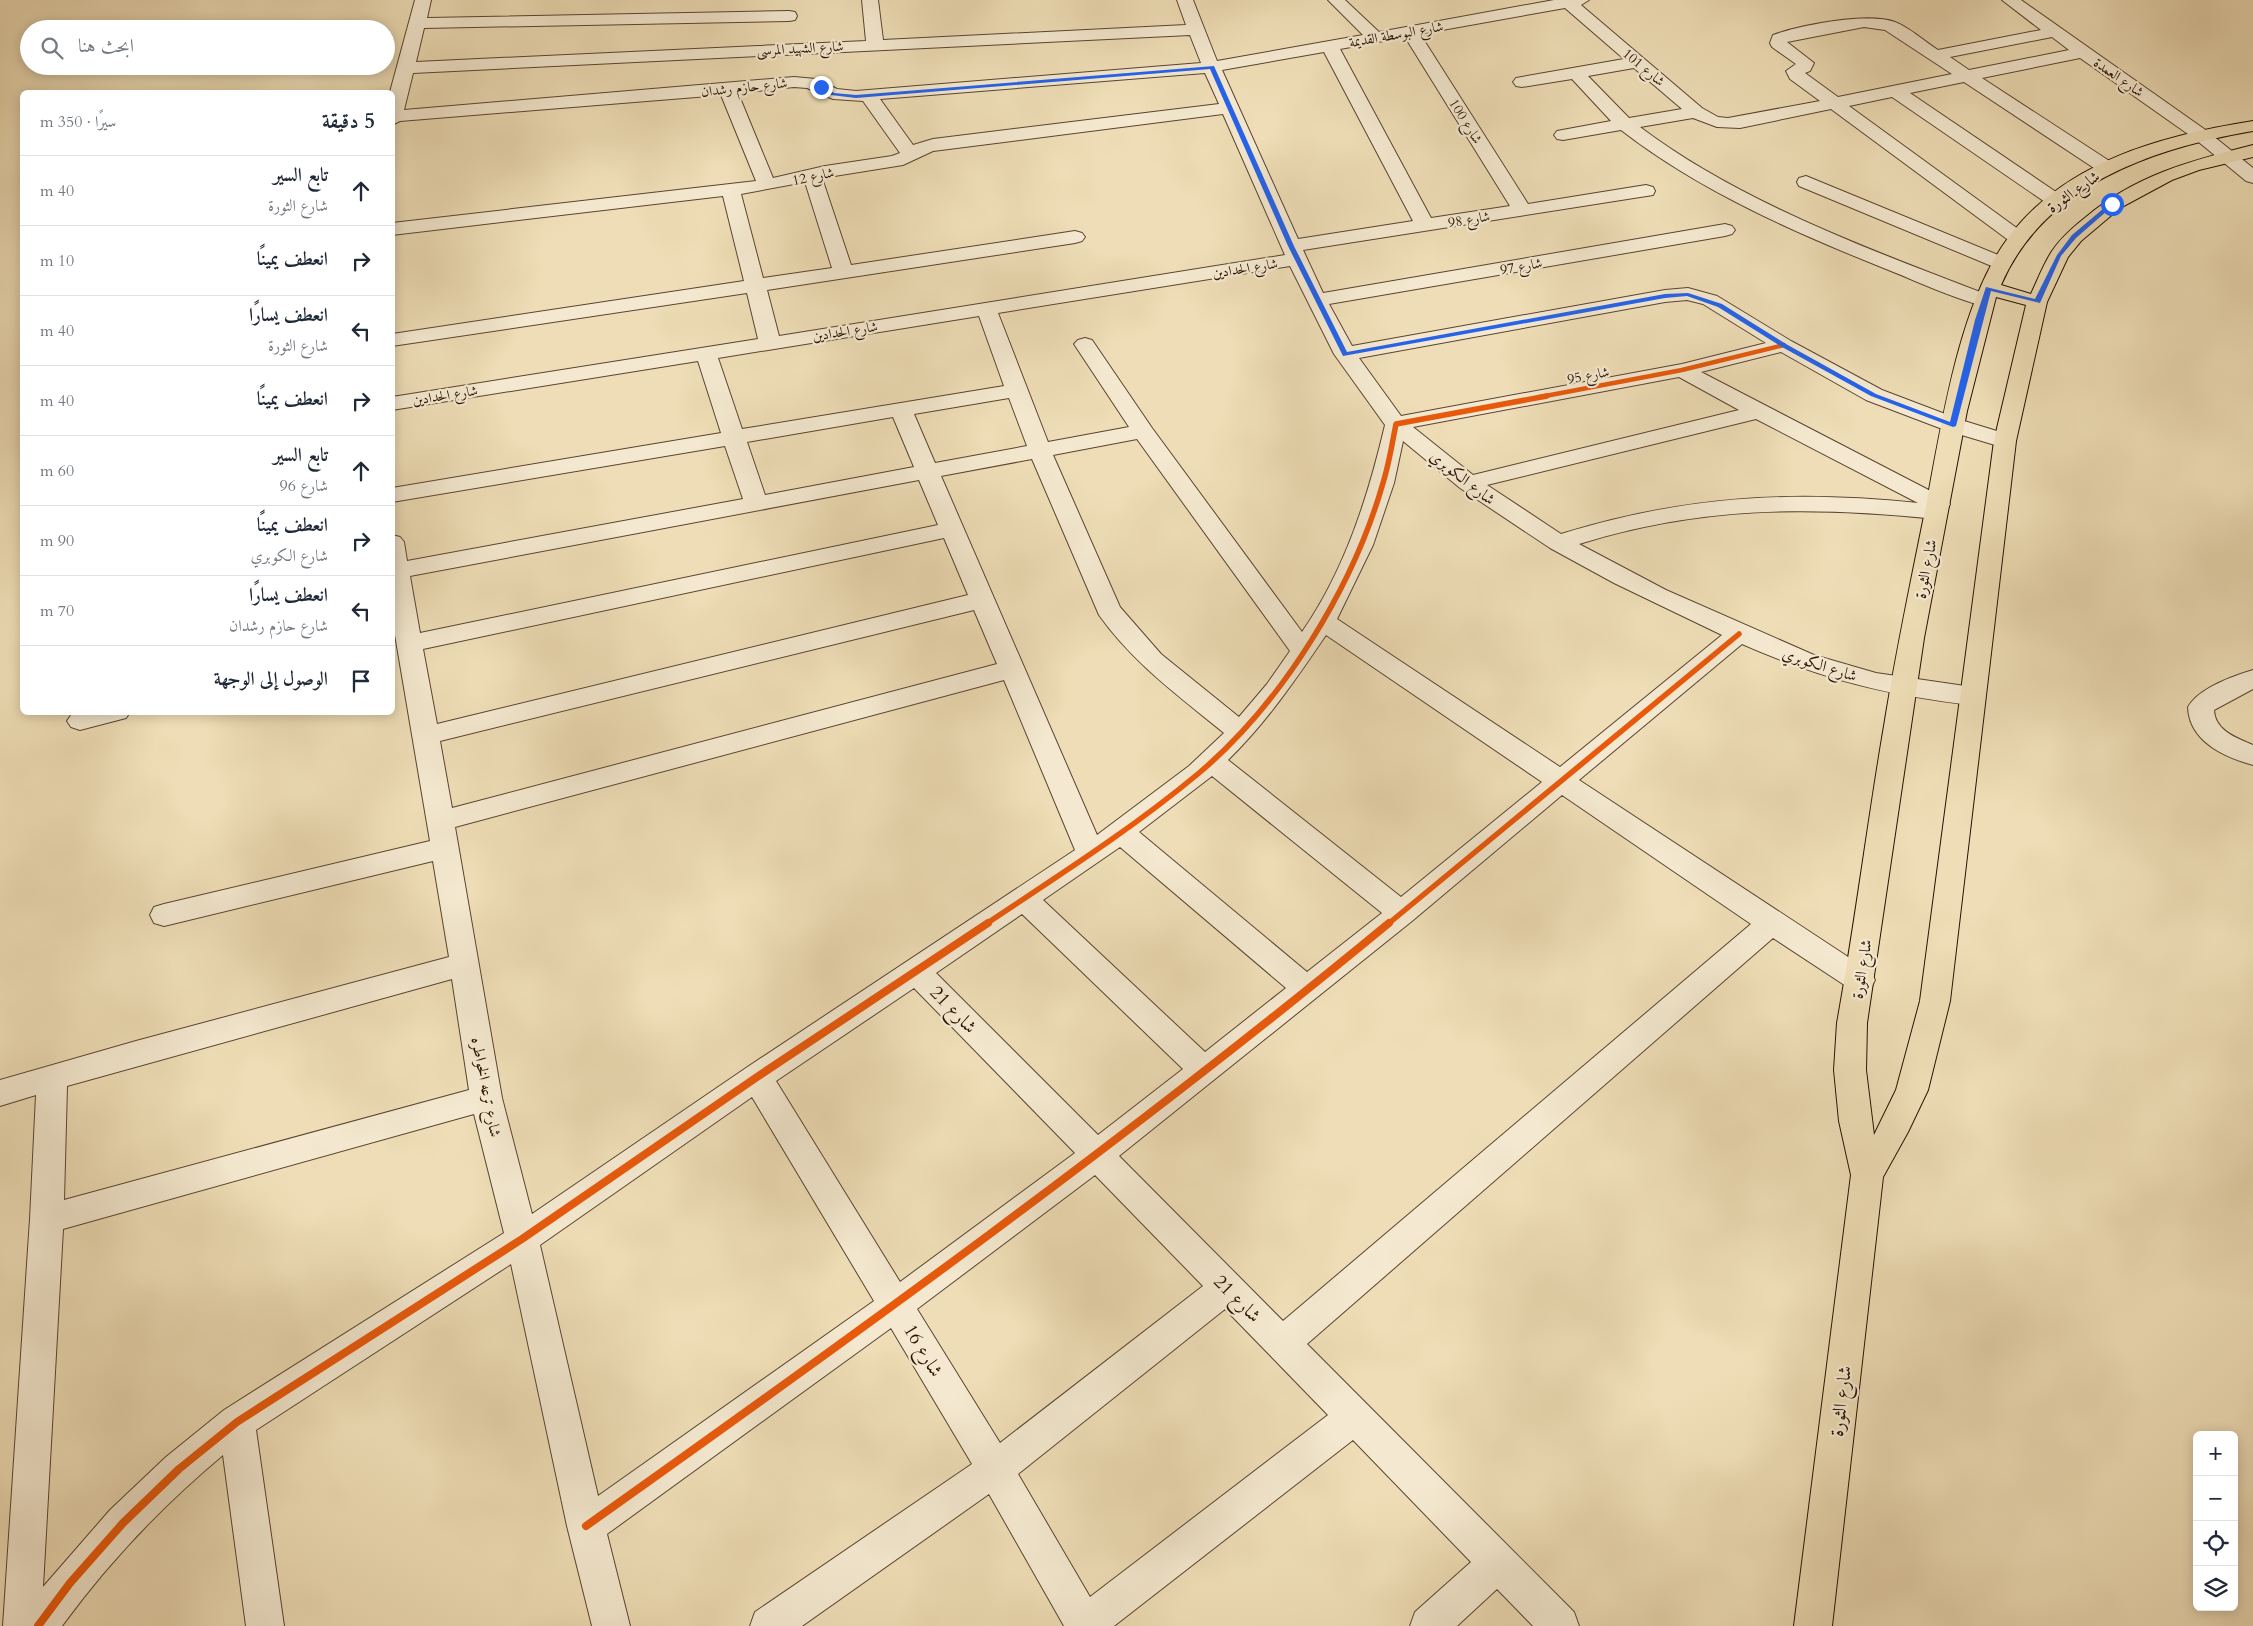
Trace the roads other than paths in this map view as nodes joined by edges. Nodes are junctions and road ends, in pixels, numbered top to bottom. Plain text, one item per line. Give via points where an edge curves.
1 (423, 0) edge
2 (684, 0) edge
3 (870, 0) edge
4 (1185, 0) edge
5 (1336, 0) edge
6 (1483, 0) edge
7 (2010, 0) edge
8 (1575, 1) edge
9 (789, 8) edge
10 (1501, 15) junction
11 (683, 18) junction
12 (416, 23) junction
13 (1196, 30) junction
14 (1410, 32) junction
15 (2054, 32) junction
16 (1376, 38) junction
17 (875, 45) junction
18 (1330, 46) junction
19 (792, 48) junction
20 (2083, 52) junction
21 (683, 54) junction
22 (1936, 55) junction
23 (1638, 62) junction
24 (1212, 67) junction
25 (404, 68) junction
26 (1577, 73) junction
27 (1966, 75) junction
28 (1522, 82) dead end
29 (728, 90) junction
30 (1894, 90) junction
31 (685, 94) junction
32 (869, 96) junction
33 (1833, 103) junction
34 (1230, 108) junction
35 (395, 109) edge
36 (1696, 112) junction
37 (395, 118) edge
38 (1624, 125) junction
39 (2253, 126) edge
40 (1563, 135) dead end
41 (2201, 135) junction
42 (2253, 151) edge
43 (910, 154) junction
44 (2227, 156) junction
45 (2107, 168) junction
46 (812, 175) junction
47 (2253, 178) edge
48 (1806, 182) dead end
49 (767, 185) junction
50 (731, 190) junction
51 (1646, 191) dead end
52 (2055, 200) junction
53 (1522, 210) junction
54 (1425, 225) junction
55 (395, 229) edge
56 (1725, 230) dead end
57 (1075, 237) dead end
58 (2018, 238) junction
59 (1295, 252) junction
60 (2001, 263) junction
61 (843, 272) junction
62 (755, 285) junction
63 (1986, 294) junction
64 (1317, 300) junction
65 (2037, 302) junction
66 (986, 308) junction
67 (395, 340) edge
68 (770, 343) junction
69 (1085, 344) dead end
70 (1784, 346) junction
71 (706, 354) junction
72 (1345, 354) junction
73 (1682, 370) junction
74 (1017, 390) junction
75 (395, 404) edge
76 (901, 410) junction
77 (1759, 412) junction
78 (1396, 424) junction
79 (1953, 426) junction
80 (1143, 431) junction
81 (734, 438) junction
82 (2005, 441) junction
83 (1040, 451) junction
84 (928, 472) junction
85 (1468, 483) junction
86 (395, 494) edge
87 (756, 504) junction
88 (1937, 508) junction
89 (952, 529) junction
90 (1558, 543) junction
91 (395, 559) edge
92 (395, 568) edge
93 (982, 600) junction
94 (1323, 621) junction
95 (1739, 634) junction
96 (404, 649) edge
97 (1303, 651) junction
98 (1012, 669) junction
99 (2253, 679) edge
100 (1903, 688) junction
101 (1972, 696) junction
102 (105, 715) edge
103 (80, 721) dead end
104 (1241, 732) junction
105 (424, 736) junction
106 (2253, 756) edge
107 (1211, 761) junction
108 (1561, 781) junction
109 (1121, 832) junction
110 (442, 834) junction
111 (1091, 854) junction
112 (1024, 899) junction
113 (1402, 913) junction
114 (164, 915) dead end
115 (1772, 923) junction
116 (466, 964) junction
117 (916, 971) junction
118 (1860, 980) junction
119 (1307, 988) junction
120 (1204, 1070) junction
121 (757, 1077) junction
122 (52, 1078) junction
123 (0, 1094) edge
124 (486, 1098) junction
125 (1097, 1155) junction
126 (1867, 1175) junction
127 (46, 1219) junction
128 (522, 1239) junction
129 (1227, 1286) junction
130 (896, 1305) junction
131 (1283, 1343) junction
132 (1354, 1417) junction
133 (237, 1422) junction
134 (995, 1469) junction
135 (586, 1526) junction
136 (1498, 1563) junction
137 (22, 1626) edge
138 (38, 1626) edge
139 (265, 1626) edge
140 (611, 1626) edge
141 (770, 1626) edge
142 (1084, 1626) edge
143 (1429, 1626) edge
144 (1560, 1626) edge
145 (1813, 1626) edge

1 - 12 street
2 - 11 street
3 - 17 street
4 - 13 street, شارع الكوبري
5 - 16 street
6 - 10 street
7 - 15 street, شارع العمدة
8 - 10 street, شارع البوسطة القديمة
8 - 23 street, شارع 101
9 - 11 street
9 - 19 street
10 - 14 street, شارع البوسطة القديمة
11 - 12 street via 580,13
11 - 21 street
12 - 25 street
13 - 17 street, شارع الشهيد المرسى
13 - 24 street, شارع الكوبري
14 - 16 street, شارع البوسطة القديمة
14 - 53 street, شارع 100
15 - 20 street, شارع العمدة
15 - 22 street
16 - 18 street, شارع البوسطة القديمة
17 - 19 street, شارع الشهيد المرسى
18 - 24 street, شارع البوسطة القديمة
18 - 54 street
19 - 21 street, شارع الشهيد المرسى
20 - 27 street
20 - 41 street, شارع العمدة
21 - 25 street, شارع الشهيد المرسى
21 - 31 street
22 - 27 street
22 - 33 street via 1890,26 1873,22 1780,37 1778,43 1805,63 1795,74
23 - 26 street
23 - 36 street, شارع 101
24 - 32 street, شارع حازم رشدان
24 - 34 street, شارع الكوبري
25 - 35 street
26 - 28 street
26 - 38 street
27 - 30 street
27 - 45 street
29 - 31 street, شارع حازم رشدان
29 - 32 street, شارع حازم رشدان via 803,82 816,84 833,94
29 - 49 street
30 - 33 street
30 - 52 street
31 - 37 street, شارع حازم رشدان
32 - 43 street
33 - 36 street, شارع 101 via 1740,123 1724,124 1708,120
33 - 58 street
34 - 43 street, شارع 12 via 933,145 918,148
34 - 59 street, شارع الكوبري
36 - 38 street
38 - 40 street
38 - 63 street via 1682,165 1776,215 1874,259
39 - 41 main road, شارع الثورة
41 - 44 street, شارع العمدة
41 - 45 main road, شارع الثورة via 2153,149
42 - 44 main road, شارع الثورة
43 - 46 street, شارع 12 via 896,161
44 - 47 street, شارع العمدة
44 - 65 main road, شارع الثورة via 2165,176 2112,204 2074,237 2059,256
45 - 52 main road, شارع الثورة
46 - 49 street, شارع 12
46 - 61 street
48 - 60 street
49 - 50 street, شارع 12
50 - 55 street, شارع 12
50 - 62 street
51 - 53 street, شارع 98
52 - 58 main road, شارع الثورة
53 - 54 street, شارع 98
54 - 59 street, شارع 98
56 - 64 street, شارع 97
57 - 61 street
58 - 60 main road, شارع الثورة
59 - 64 street, شارع الكوبري
59 - 66 street, شارع الحدادين
60 - 63 main road, شارع الثورة
61 - 62 street
62 - 67 street
62 - 68 street
63 - 65 main road
63 - 79 main road, شارع الثورة
64 - 72 street, شارع الكوبري
65 - 82 main road, شارع الثورة
66 - 68 street, شارع الحدادين
66 - 74 street
68 - 71 street, شارع الحدادين
69 - 80 street
70 - 72 street via 1720,305 1688,294
70 - 73 street, شارع 95
70 - 79 street via 1874,395
71 - 75 street, شارع الحدادين
71 - 81 street
72 - 78 street, شارع الكوبري
73 - 77 street
73 - 78 street, شارع 95
74 - 76 street
74 - 83 street
76 - 81 street
76 - 84 street
77 - 85 street
77 - 88 street
78 - 85 street, شارع الكوبري
78 - 94 street via 1383,483 1364,536
79 - 82 street
79 - 88 main road, شارع الثورة
80 - 83 street
80 - 97 street
81 - 86 street
81 - 87 street
82 - 101 main road, شارع الثورة
83 - 84 street
83 - 104 street via 1098,589 1119,626 1151,660
84 - 87 street
84 - 89 street
85 - 90 street, شارع الكوبري
87 - 91 street
88 - 90 street via 1801,502 1736,505 1614,525
88 - 100 main road, شارع الثورة
89 - 93 street
89 - 96 street
90 - 95 street, شارع الكوبري
92 - 96 street, شارع ترعه الخواطره
93 - 98 street
93 - 105 street
94 - 97 street
94 - 108 street
95 - 100 street, شارع الكوبري via 1845,674
95 - 108 street
96 - 105 street, شارع ترعه الخواطره
97 - 104 street
98 - 110 street
98 - 111 street
99 - 106 street via 2215,696 2202,707 2201,715 2209,731 2219,739
100 - 101 street, شارع الكوبري
100 - 118 main road, شارع الثورة
101 - 126 main road, شارع الثورة via 1933,1010 1911,1090 1892,1134
102 - 103 street
104 - 107 street
105 - 110 street, شارع ترعه الخواطره
107 - 109 street
107 - 113 street
108 - 113 street
108 - 115 street
109 - 111 street
109 - 119 street
110 - 114 street
110 - 116 street, شارع ترعه الخواطره
111 - 112 street
112 - 117 street
112 - 120 street
113 - 119 street
115 - 118 street
115 - 131 street
116 - 122 street
116 - 124 street, شارع ترعه الخواطره
117 - 121 street
117 - 125 street, شارع 21
118 - 126 main road, شارع الثورة via 1852,1023 1850,1070 1855,1120
119 - 120 street
120 - 125 street
121 - 128 street
121 - 130 street, شارع 16
122 - 123 street
122 - 127 street
124 - 127 street
124 - 128 street, شارع ترعه الخواطره
125 - 129 street, شارع 21
125 - 130 street
126 - 145 main road, شارع الثورة
127 - 137 street
128 - 133 street
128 - 135 street, شارع ترعه الخواطره
129 - 131 street, شارع 21
129 - 134 street
130 - 134 street, شارع 16
130 - 135 street
131 - 132 street, شارع 21
132 - 136 street, شارع 21
132 - 142 street
133 - 138 street via 179,1468 123,1523 70,1583
133 - 139 street
134 - 141 street
134 - 142 street, شارع 16
135 - 140 street, شارع ترعه الخواطره
136 - 143 street
136 - 144 street, شارع 21

